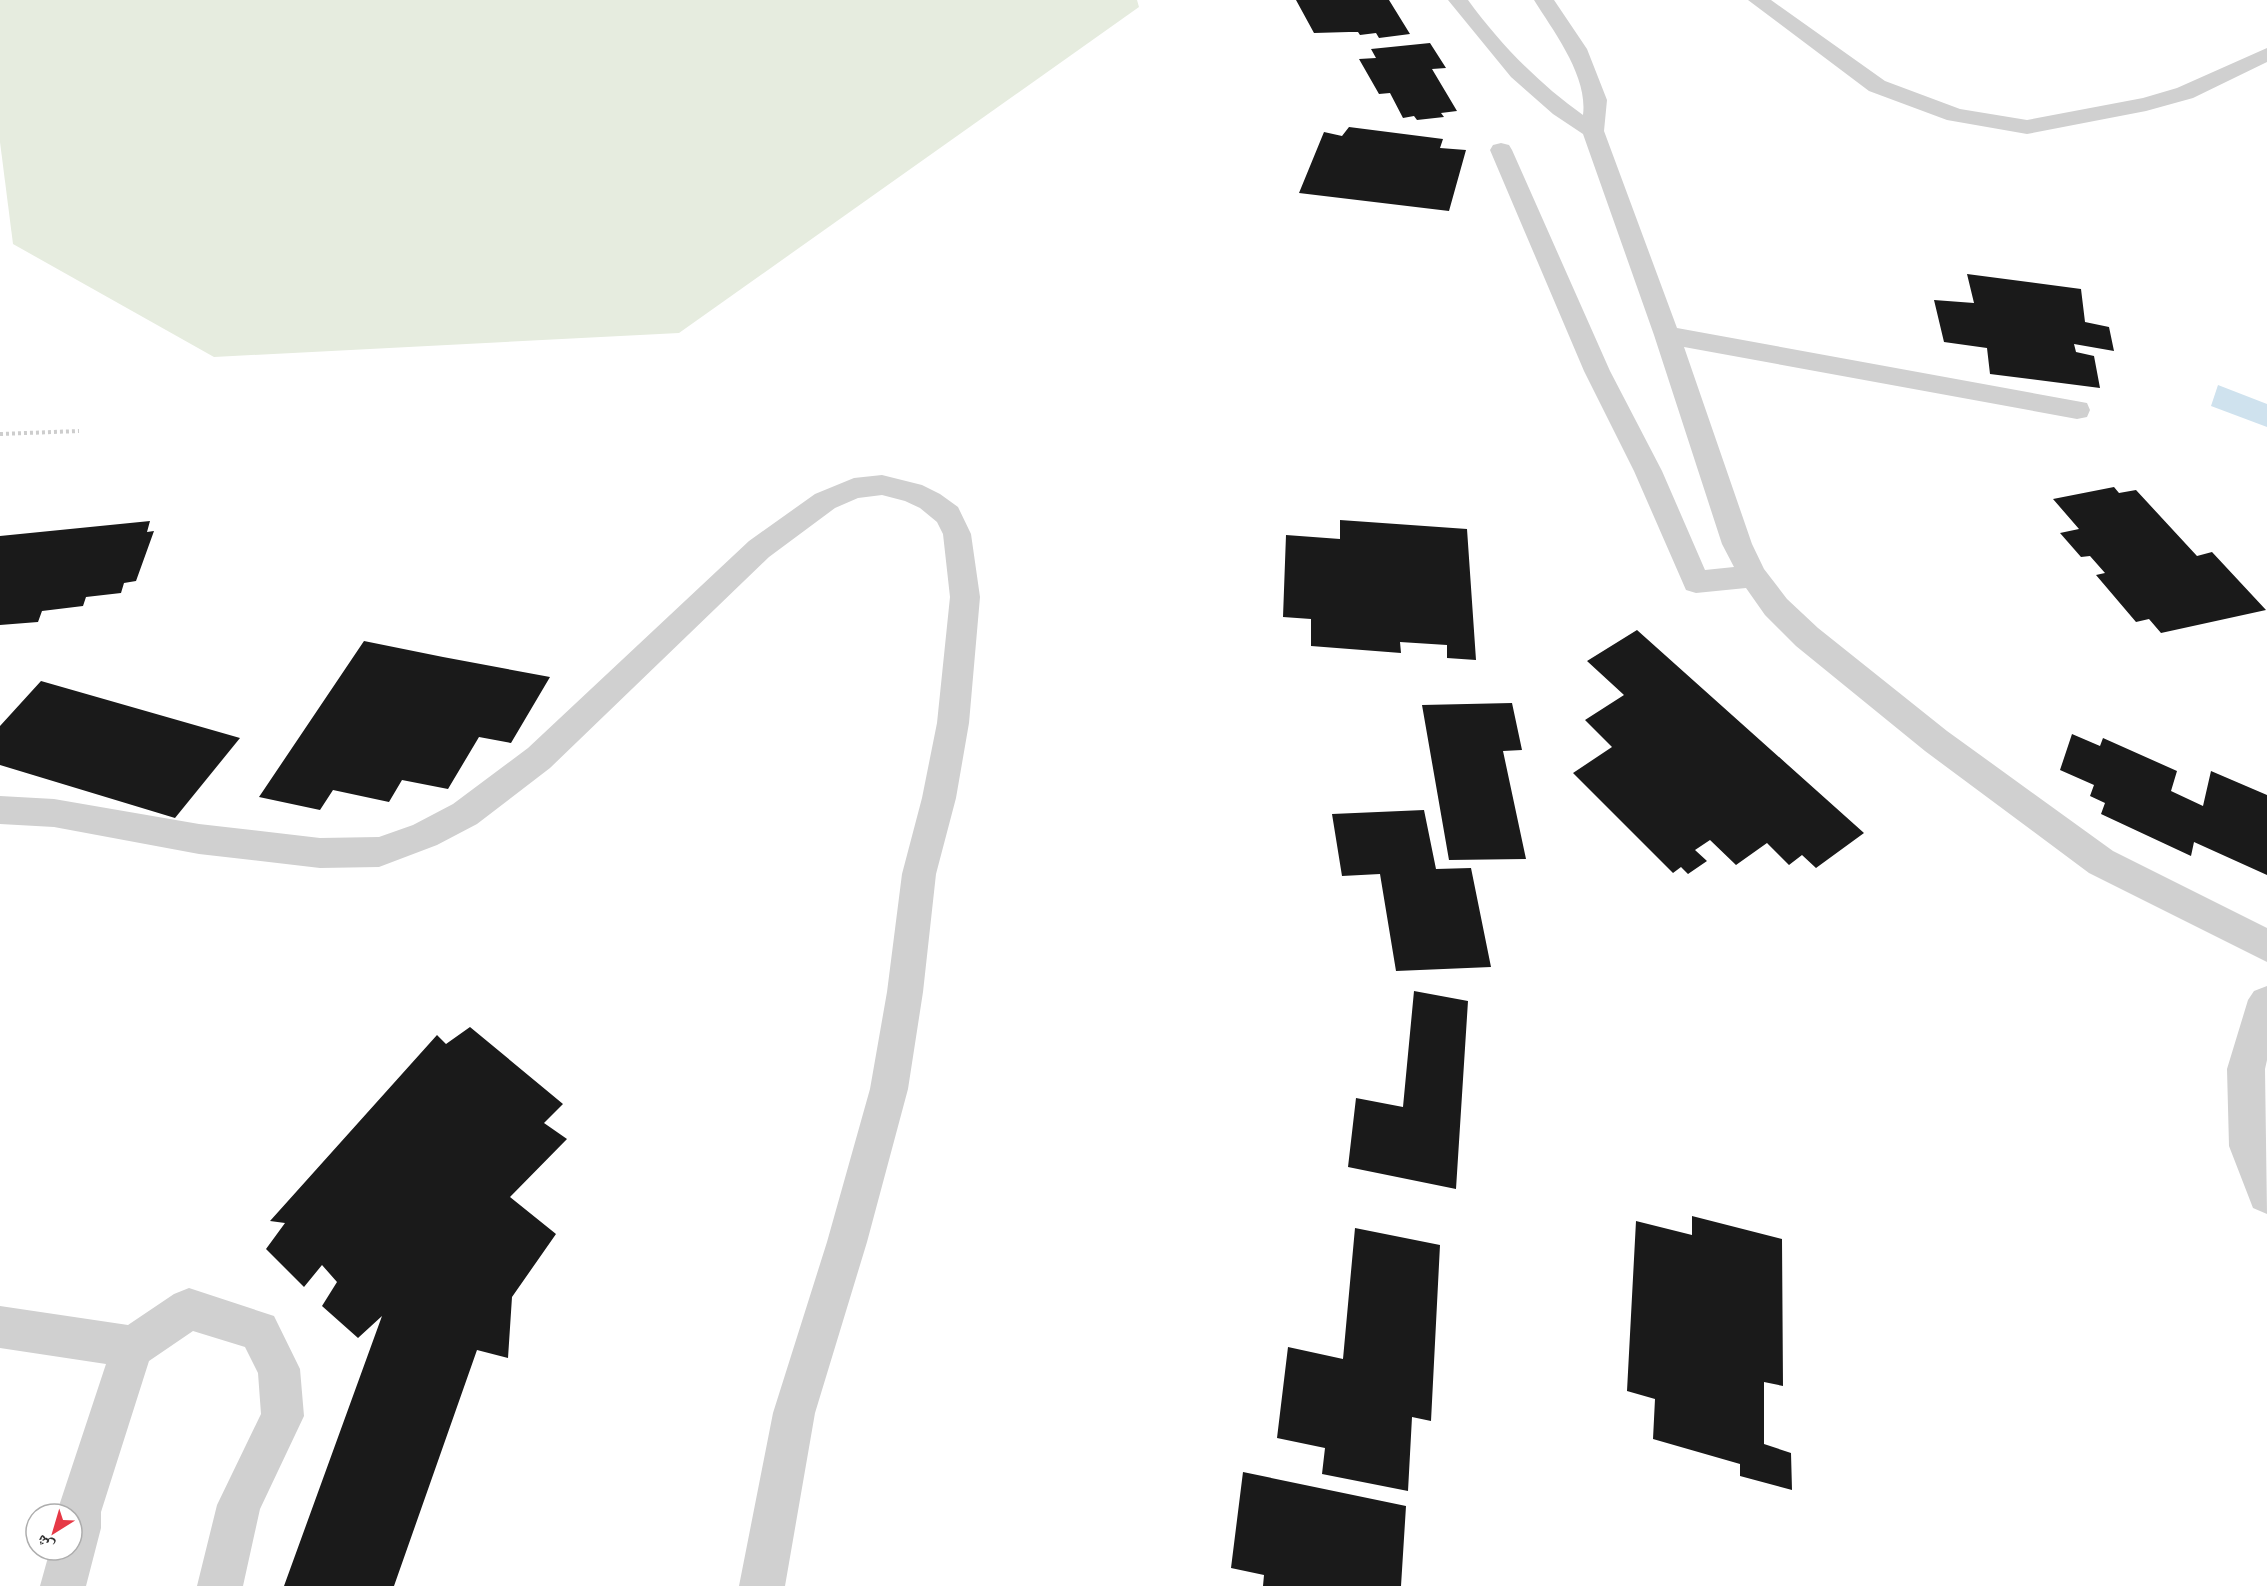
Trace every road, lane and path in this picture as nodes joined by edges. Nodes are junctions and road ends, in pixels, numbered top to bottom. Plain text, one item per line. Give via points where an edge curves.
1 (1458, 0) edge
2 (1544, 0) edge
3 (1758, 0) edge
4 (2267, 54) edge
5 (1593, 131) junction
6 (1501, 150) dead end
7 (1667, 336) junction
8 (2077, 410) dead end
9 (79, 431) dead end
10 (0, 434) edge
11 (1753, 576) junction
12 (0, 810) edge
13 (2267, 946) edge
14 (2267, 1003) edge
15 (2267, 1194) edge
16 (0, 1327) edge
17 (132, 1347) junction
18 (63, 1586) edge
19 (220, 1586) edge
20 (762, 1586) edge

1 - 5 street via 1506,61 1566,115
2 - 5 street via 1576,50 1596,100
3 - 4 street via 1877,87 1955,116 2028,127 2185,93
5 - 7 street
6 - 11 street via 1597,372 1647,471 1696,582
7 - 8 street
7 - 11 street via 1737,544
9 - 10 path
11 - 13 street via 1806,637 1936,741 2101,862
12 - 20 street via 54,813 199,839 320,853 379,852 465,814 539,758 759,549 825,501 854,488 882,485 912,492 948,515 957,534 965,597 952,723 939,798 919,874 889,1089 794,1413
14 - 15 street via 2261,1012 2246,1070 2248,1146
16 - 17 street
17 - 18 street via 79,1512 79,1528
17 - 19 street via 189,1309 259,1330 279,1369 283,1416 239,1505

